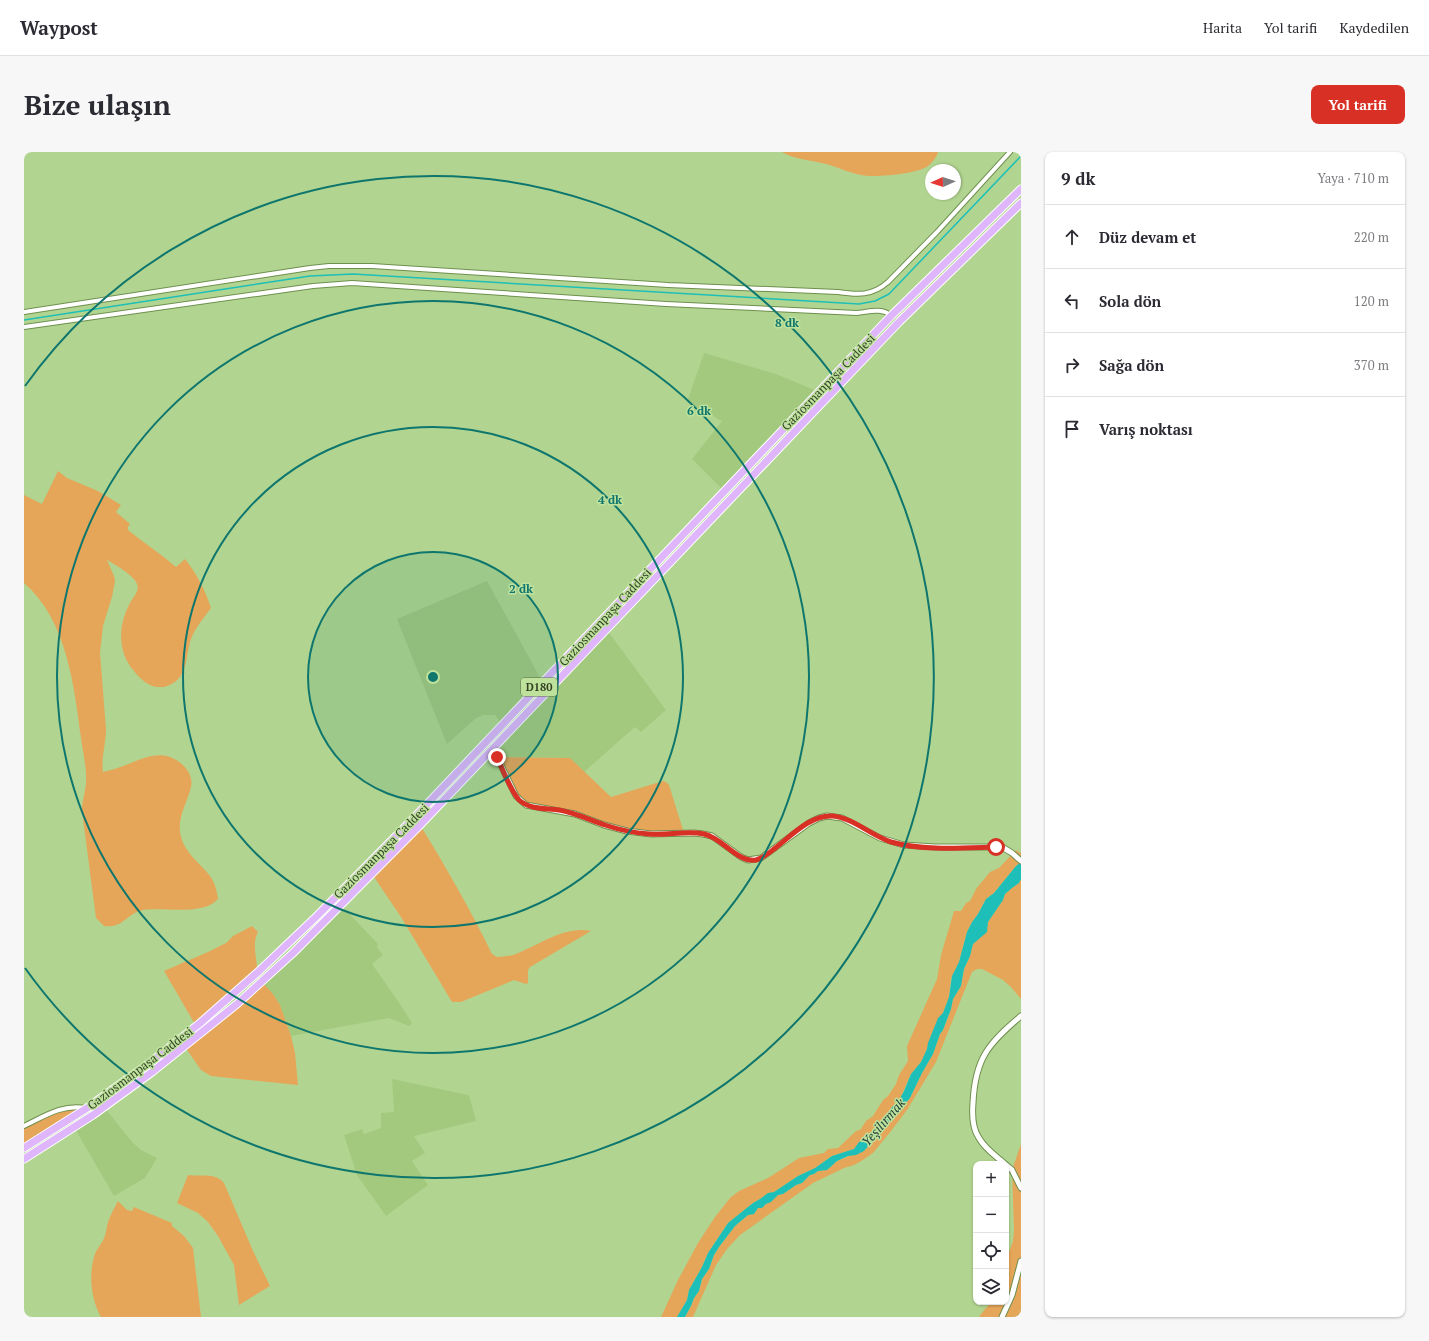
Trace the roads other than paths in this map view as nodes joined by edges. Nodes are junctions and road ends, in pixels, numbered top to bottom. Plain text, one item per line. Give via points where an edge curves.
1 (1010, 152) edge
2 (1021, 189) edge
3 (1021, 203) edge
4 (24, 312) edge
5 (892, 316) junction
6 (24, 328) edge
7 (493, 749) junction
8 (1021, 861) edge
9 (1021, 1016) edge
10 (87, 1108) junction
11 (24, 1126) edge
12 (24, 1148) edge
13 (24, 1159) edge
14 (1001, 1161) edge
15 (1009, 1167) edge
16 (1021, 1188) edge
17 (1021, 1261) edge
18 (1002, 1317) edge

1 - 4 street via 938,232 888,282 881,288 866,293 668,285 340,266 310,268
2 - 5 highway, Gaziosmanpaşa Caddesi / D180
3 - 7 highway, Gaziosmanpaşa Caddesi / D180 via 898,322
5 - 6 street via 883,311 857,313 666,304 352,283 313,286
5 - 10 highway, Gaziosmanpaşa Caddesi / D180 via 413,819 317,916 199,1024
7 - 8 street via 516,796 526,805 576,814 627,831 712,836 748,860 761,858 809,823 827,816 842,818 880,838 904,845 996,847 1006,849
7 - 13 highway, Gaziosmanpaşa Caddesi / D180 via 324,923 238,1004 93,1116
9 - 14 street via 988,1048 978,1068 973,1092 974,1128 989,1151
10 - 11 street via 65,1108
10 - 12 highway, Gaziosmanpaşa Caddesi / D180
15 - 16 street
17 - 18 street via 1012,1294

